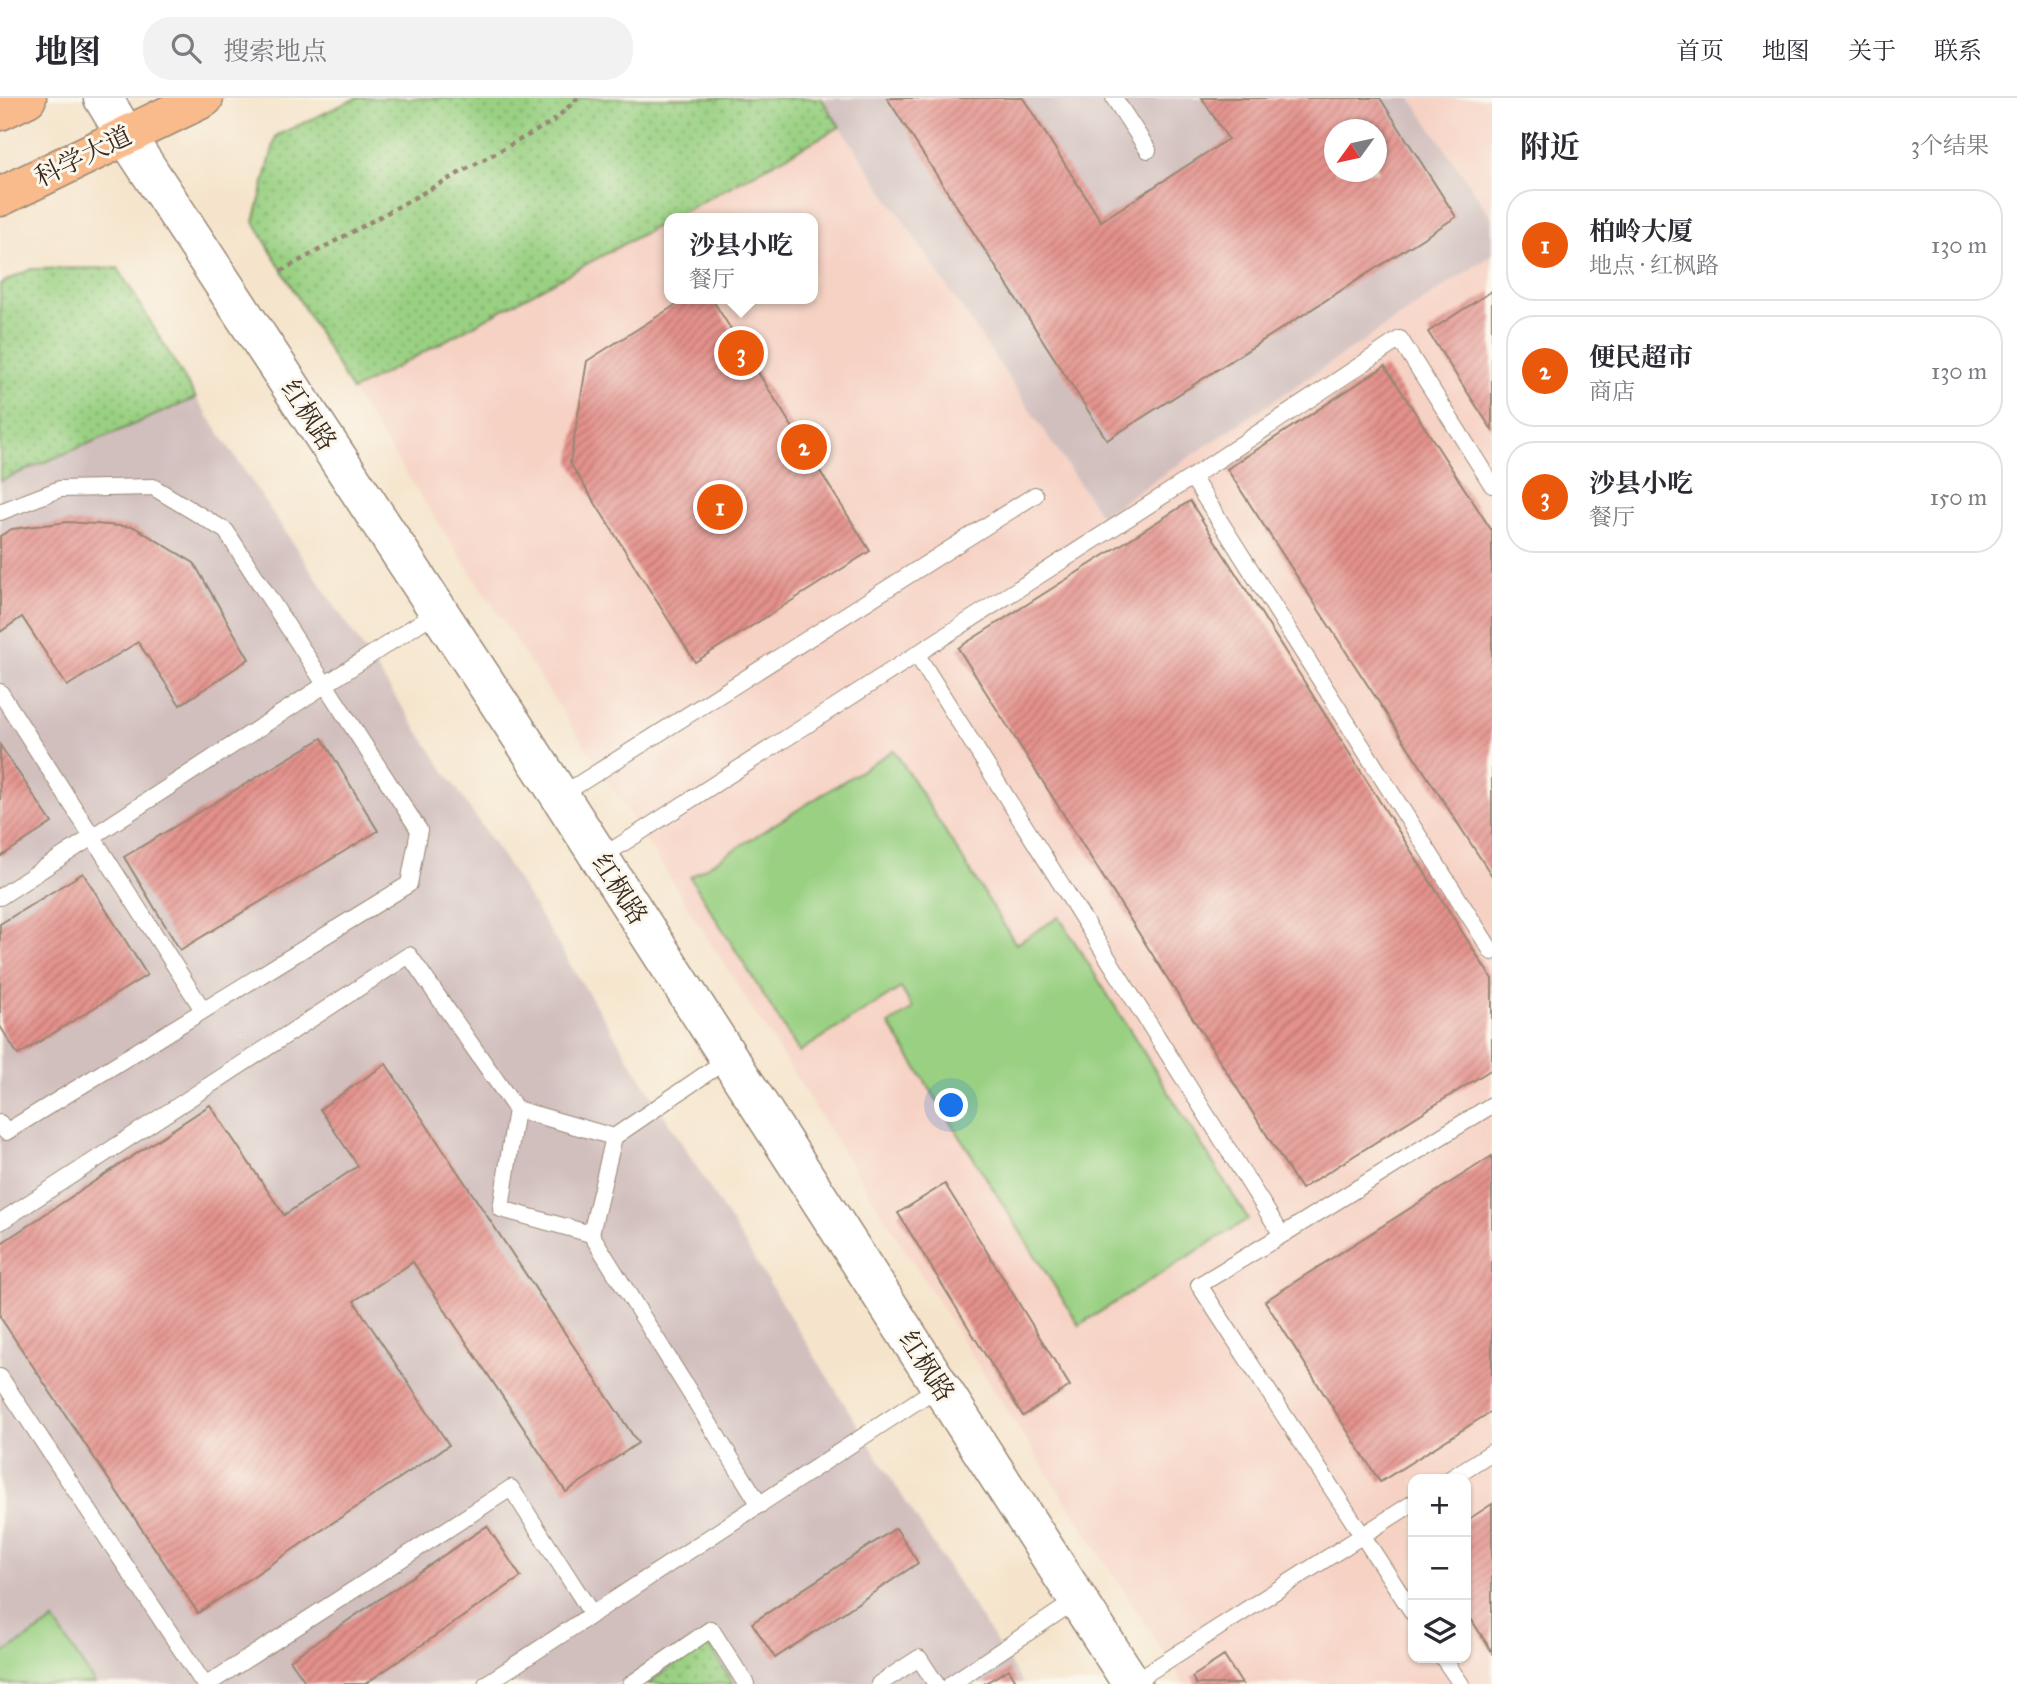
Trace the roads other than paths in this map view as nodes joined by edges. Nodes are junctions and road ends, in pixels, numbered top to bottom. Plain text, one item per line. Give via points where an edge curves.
1 (27, 98) edge
2 (103, 98) edge
3 (204, 98) edge
4 (1114, 98) edge
5 (0, 111) edge
6 (126, 136) junction
7 (1148, 150) dead end
8 (0, 197) edge
9 (1192, 477) junction
10 (1492, 485) edge
11 (1035, 495) dead end
12 (0, 513) edge
13 (438, 611) junction
14 (917, 655) junction
15 (326, 686) junction
16 (0, 692) edge
17 (560, 796) junction
18 (92, 837) junction
19 (600, 859) junction
20 (0, 897) edge
21 (1492, 952) edge
22 (203, 1010) junction
23 (729, 1058) junction
24 (1492, 1105) edge
25 (516, 1109) junction
26 (0, 1123) edge
27 (614, 1137) junction
28 (0, 1222) edge
29 (591, 1234) junction
30 (1282, 1235) junction
31 (0, 1377) edge
32 (940, 1386) junction
33 (1492, 1452) edge
34 (1458, 1474) edge
35 (760, 1505) junction
36 (1408, 1506) edge
37 (1362, 1536) junction
38 (1078, 1600) junction
39 (1408, 1605) edge
40 (592, 1614) junction
41 (1446, 1663) edge
42 (1132, 1683) edge
43 (206, 1684) edge
44 (486, 1684) edge
45 (631, 1684) edge
46 (746, 1684) edge
47 (879, 1684) edge
48 (936, 1684) edge
49 (951, 1684) edge
50 (1461, 1684) edge

1 - 5 main road
2 - 6 street, 红枫路
3 - 6 main road, 科学大道
4 - 7 lane
6 - 8 main road, 科学大道
6 - 13 street, 红枫路
9 - 10 lane via 1400,339
9 - 14 lane
9 - 21 lane
11 - 17 lane
12 - 15 lane via 60,489 153,488 226,531
13 - 15 lane
13 - 17 street, 红枫路
14 - 19 lane
14 - 30 lane
15 - 18 lane
15 - 22 lane via 419,830 409,884
16 - 18 lane
17 - 19 street, 红枫路
18 - 20 lane
18 - 22 lane
19 - 23 street, 红枫路
22 - 26 lane via 6,1132
23 - 27 lane
23 - 32 street, 红枫路
24 - 30 lane
25 - 27 lane
25 - 28 lane via 409,955
25 - 29 lane via 501,1209
27 - 29 lane
29 - 35 lane
30 - 37 lane via 1199,1286
31 - 43 lane
32 - 35 lane
32 - 38 street, 红枫路
33 - 34 lane
35 - 40 lane
36 - 37 lane
37 - 39 lane
37 - 42 lane
38 - 42 street, 红枫路
38 - 49 lane
40 - 43 lane via 510,1488
40 - 44 lane
41 - 50 lane
45 - 46 lane via 711,1629
47 - 48 lane via 919,1658

